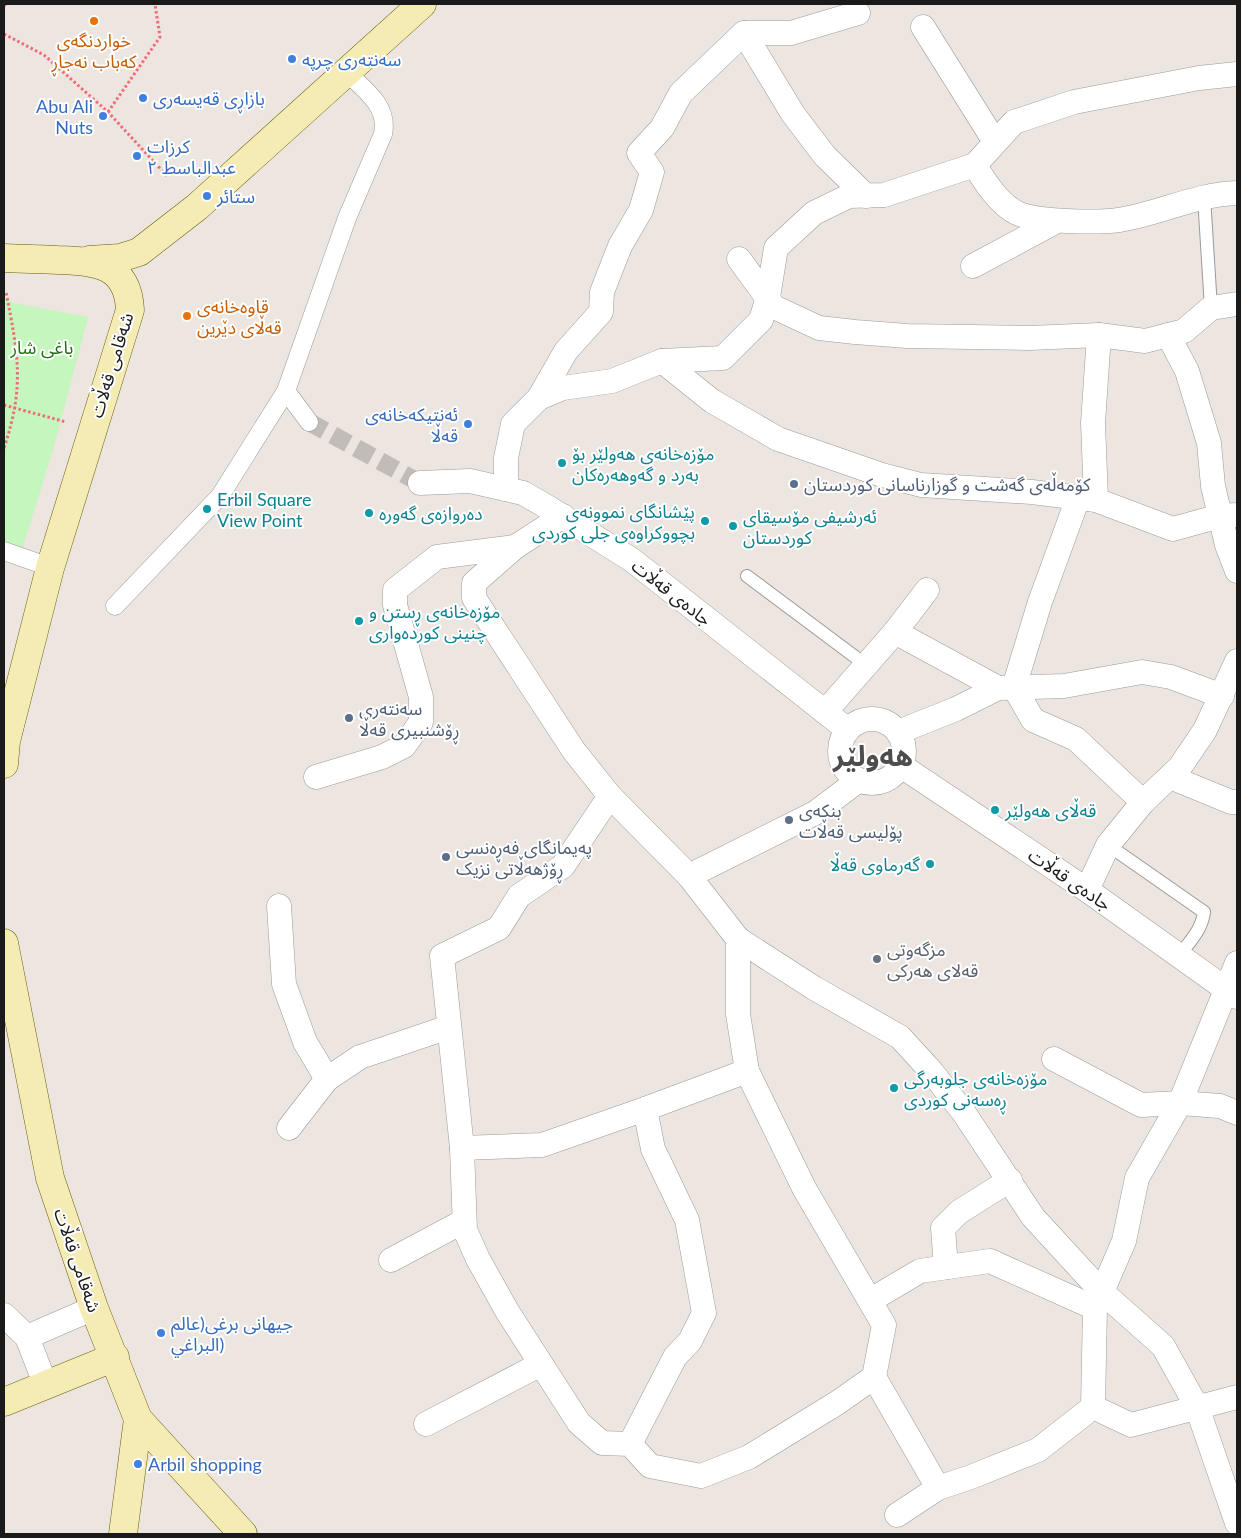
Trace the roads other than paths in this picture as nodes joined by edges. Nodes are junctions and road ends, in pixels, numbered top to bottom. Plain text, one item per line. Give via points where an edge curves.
1 (422, 4) edge
2 (858, 13) dead end
3 (923, 27) dead end
4 (744, 33) junction
5 (345, 71) junction
6 (1237, 74) edge
7 (996, 142) junction
8 (975, 165) junction
9 (1237, 193) edge
10 (866, 196) junction
11 (1204, 197) junction
12 (1057, 221) junction
13 (4, 258) edge
14 (739, 259) dead end
15 (85, 260) junction
16 (973, 266) dead end
17 (768, 296) junction
18 (1237, 304) edge
19 (1211, 308) junction
20 (1099, 335) junction
21 (1168, 335) junction
22 (662, 361) junction
23 (286, 390) junction
24 (539, 398) junction
25 (309, 422) tunnel mouth
26 (420, 483) tunnel mouth
27 (506, 489) junction
28 (1087, 499) junction
29 (1229, 515) edge
30 (563, 516) junction
31 (514, 547) junction
32 (4, 551) edge
33 (42, 564) dead end
34 (1237, 571) edge
35 (747, 576) dead end
36 (927, 590) dead end
37 (116, 606) dead end
38 (894, 632) junction
39 (1237, 661) edge
40 (866, 665) junction
41 (1006, 688) junction
42 (1222, 696) junction
43 (825, 712) junction
44 (848, 730) junction
45 (898, 732) junction
46 (4, 764) edge
47 (900, 765) junction
48 (316, 777) dead end
49 (1170, 777) junction
50 (859, 780) junction
51 (610, 796) junction
52 (1144, 802) junction
53 (1237, 802) edge
54 (1108, 845) junction
55 (689, 876) junction
56 (1087, 890) junction
57 (279, 906) dead end
58 (738, 939) junction
59 (4, 943) edge
60 (1179, 956) junction
61 (1237, 963) edge
62 (1232, 994) edge
63 (449, 1027) junction
64 (1054, 1059) dead end
65 (746, 1071) junction
66 (327, 1079) junction
67 (1180, 1103) junction
68 (644, 1109) junction
69 (1237, 1113) edge
70 (289, 1128) dead end
71 (462, 1148) junction
72 (1010, 1180) junction
73 (464, 1221) junction
74 (391, 1260) dead end
75 (946, 1268) junction
76 (1098, 1299) junction
77 (871, 1300) junction
78 (94, 1308) junction
79 (4, 1315) edge
80 (27, 1337) junction
81 (115, 1357) junction
82 (541, 1364) junction
83 (874, 1377) junction
84 (46, 1386) junction
85 (1237, 1397) edge
86 (4, 1402) edge
87 (1093, 1407) junction
88 (1197, 1407) junction
89 (138, 1419) junction
90 (426, 1424) dead end
91 (630, 1444) junction
92 (938, 1488) junction
93 (897, 1514) dead end
94 (1237, 1523) edge
95 (123, 1534) edge
96 (243, 1534) edge

1 - 5 main road
2 - 4 street via 790,33
3 - 7 street
4 - 10 street via 793,114 825,156
4 - 24 street via 681,93 662,128 639,153 652,172 641,210 620,246 602,292 601,312 566,351
5 - 15 main road via 197,207 139,252 120,258
5 - 23 street via 384,112 386,123 347,218
6 - 7 street via 1074,102 1014,122
7 - 8 street
8 - 10 street via 884,195
8 - 12 street via 986,186 1017,213
9 - 11 street
10 - 17 street via 849,196 814,213 776,248
11 - 12 street via 1119,220
11 - 19 lane
12 - 16 street
13 - 15 main road
14 - 17 street
15 - 46 main road, شەقامی قەڵات via 103,265 118,276 127,292 130,310 50,568 6,741
17 - 20 street via 774,307 819,328 907,336 1030,338
17 - 22 street via 761,320 723,358
18 - 19 street
19 - 21 street via 1184,331
20 - 21 street via 1145,341
20 - 28 street
21 - 29 street via 1187,371 1209,443 1213,486
22 - 24 street via 612,382 563,388
22 - 28 street via 712,401 778,438 882,475 921,485
23 - 25 street
23 - 37 street via 220,496
24 - 27 street via 512,424 506,458
26 - 27 street, جادەی قەڵات via 470,481
27 - 30 street, جادەی قەڵات via 523,493
28 - 29 street via 1173,529
28 - 41 street via 1040,602
29 - 34 street via 1227,545
30 - 31 street
30 - 43 street, جادەی قەڵات via 632,560
31 - 48 street via 437,557 395,590 395,605 421,697 421,722 404,746 382,757
31 - 51 street via 474,583 474,598 574,751
32 - 33 street
35 - 40 lane
36 - 38 street
38 - 40 street
38 - 41 street
39 - 42 street
40 - 43 street
41 - 42 street via 1064,686 1142,672 1171,677
41 - 45 street
41 - 52 street via 1033,720 1076,739
42 - 49 street via 1205,730
43 - 44 street, جادەی قەڵات
44 - 45 street via 864,720 874,719 891,725
44 - 50 street via 843,738 841,757 850,774
45 - 47 street via 904,748
47 - 50 street via 887,779 877,782
47 - 56 street, جادەی قەڵات
49 - 52 street
49 - 53 street
50 - 55 street via 815,814
51 - 55 street
51 - 63 street via 563,866 519,896 499,928 442,956
52 - 54 street
54 - 56 street
54 - 60 lane via 1204,912 1197,932
55 - 58 street
56 - 60 street, جادەی قەڵات
57 - 66 street via 284,984 306,1042
58 - 65 street via 738,1014
58 - 72 street via 814,988 900,1037 964,1113
59 - 78 main road, شەقامی قەڵات via 50,1178
60 - 62 street, جادەی قەڵات
61 - 62 street
62 - 67 street
63 - 66 street via 360,1057
63 - 71 street
64 - 67 street via 1141,1105
65 - 68 street
65 - 77 street via 804,1188
66 - 70 street
67 - 69 street via 1220,1106
67 - 76 street via 1137,1178 1124,1240
68 - 71 street via 542,1146
68 - 91 street via 652,1149 687,1220 704,1313 690,1341 675,1357
71 - 73 street
72 - 75 street via 959,1212 943,1228
72 - 76 street via 1033,1217
73 - 74 street
73 - 82 street via 478,1259
75 - 76 street via 990,1261
75 - 77 street via 920,1271
76 - 87 street
76 - 88 street via 1163,1346
77 - 83 street via 884,1325
78 - 80 street
78 - 81 main road, شەقامی قەڵات
79 - 80 street
80 - 84 street
81 - 84 main road
81 - 89 main road, شەقامی قەڵات
82 - 90 street
82 - 91 street via 579,1423 602,1443
83 - 91 street via 749,1457 701,1476 650,1466
83 - 92 street
84 - 86 main road
85 - 88 street
87 - 88 street via 1131,1425
87 - 92 street via 1038,1450
88 - 94 street
89 - 95 main road
89 - 96 main road, شەقامی قەڵات
92 - 93 street

